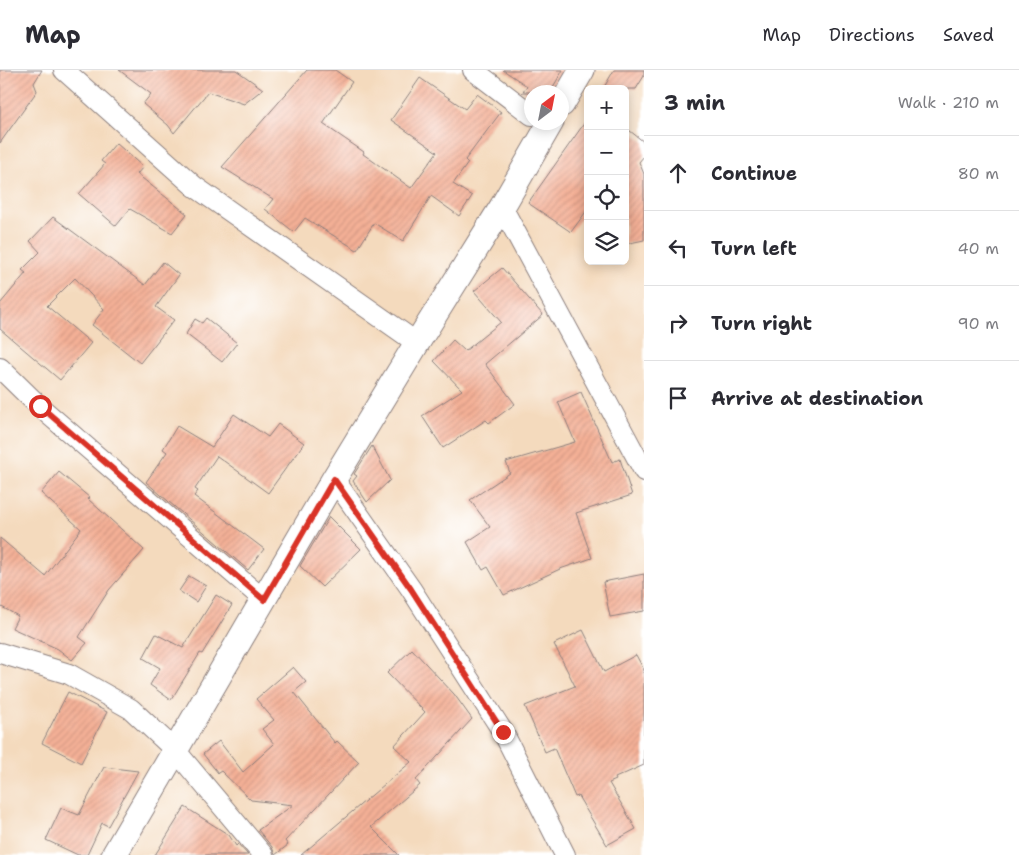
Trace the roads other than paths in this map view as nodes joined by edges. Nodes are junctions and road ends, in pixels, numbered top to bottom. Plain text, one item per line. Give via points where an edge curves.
1 (64, 70) edge
2 (473, 70) edge
3 (582, 70) edge
4 (569, 92) edge
5 (524, 108) edge
6 (539, 130) edge
7 (502, 207) junction
8 (417, 343) junction
9 (0, 368) edge
10 (644, 471) edge
11 (334, 479) junction
12 (264, 600) junction
13 (0, 653) edge
14 (175, 750) junction
15 (114, 855) edge
16 (262, 855) edge
17 (566, 855) edge

1 - 8 street via 194,186
2 - 5 street
3 - 4 street
6 - 7 street
7 - 8 street
7 - 10 street
8 - 11 street
9 - 12 street via 47,413
11 - 12 street
11 - 17 street via 411,589 503,732
12 - 14 street
13 - 14 street via 69,674 131,709
14 - 15 street
14 - 16 street

